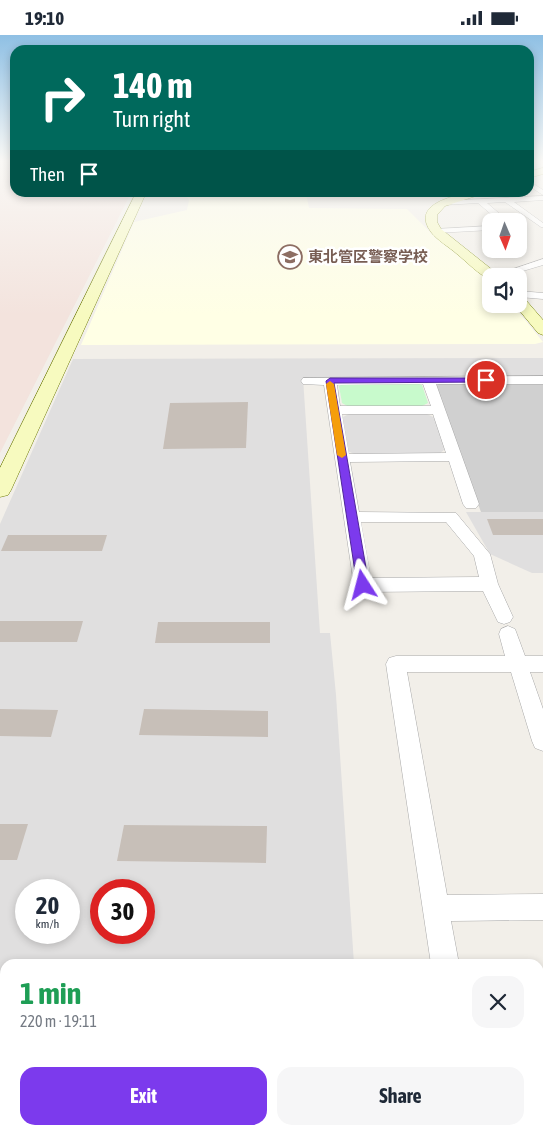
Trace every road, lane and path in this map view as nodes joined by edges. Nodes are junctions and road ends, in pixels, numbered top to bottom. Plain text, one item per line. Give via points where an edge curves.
1 (132, 212) edge
2 (430, 212) edge
3 (525, 212) edge
4 (542, 225) edge
5 (528, 226) edge
6 (482, 228) edge
7 (436, 231) junction
8 (543, 262) edge
9 (485, 268) edge
10 (522, 268) edge
11 (527, 295) edge
12 (543, 296) edge
13 (527, 311) edge
14 (543, 330) edge
15 (543, 380) edge
16 (307, 381) dead end
17 (330, 381) junction
18 (428, 381) junction
19 (335, 410) junction
20 (437, 410) junction
21 (455, 457) junction
22 (342, 458) junction
23 (0, 490) edge
24 (471, 504) dead end
25 (352, 517) junction
26 (490, 584) junction
27 (518, 664) junction
28 (543, 664) edge
29 (543, 741) edge
30 (543, 907) edge
31 (437, 908) junction
32 (444, 959) edge

1 - 23 street
2 - 7 street via 430,223
3 - 4 street
4 - 5 street
6 - 7 street
7 - 9 street
8 - 10 street
11 - 12 street
13 - 14 street
15 - 18 street
16 - 17 street
17 - 18 street
17 - 19 street
18 - 20 street
19 - 20 street
19 - 22 street
20 - 21 street
21 - 22 street
21 - 24 street
22 - 25 street
25 - 26 street via 450,517 482,554
25 - 26 street via 363,585
26 - 27 street
27 - 28 street
27 - 29 street
27 - 31 street via 396,664
30 - 31 street
31 - 32 street

